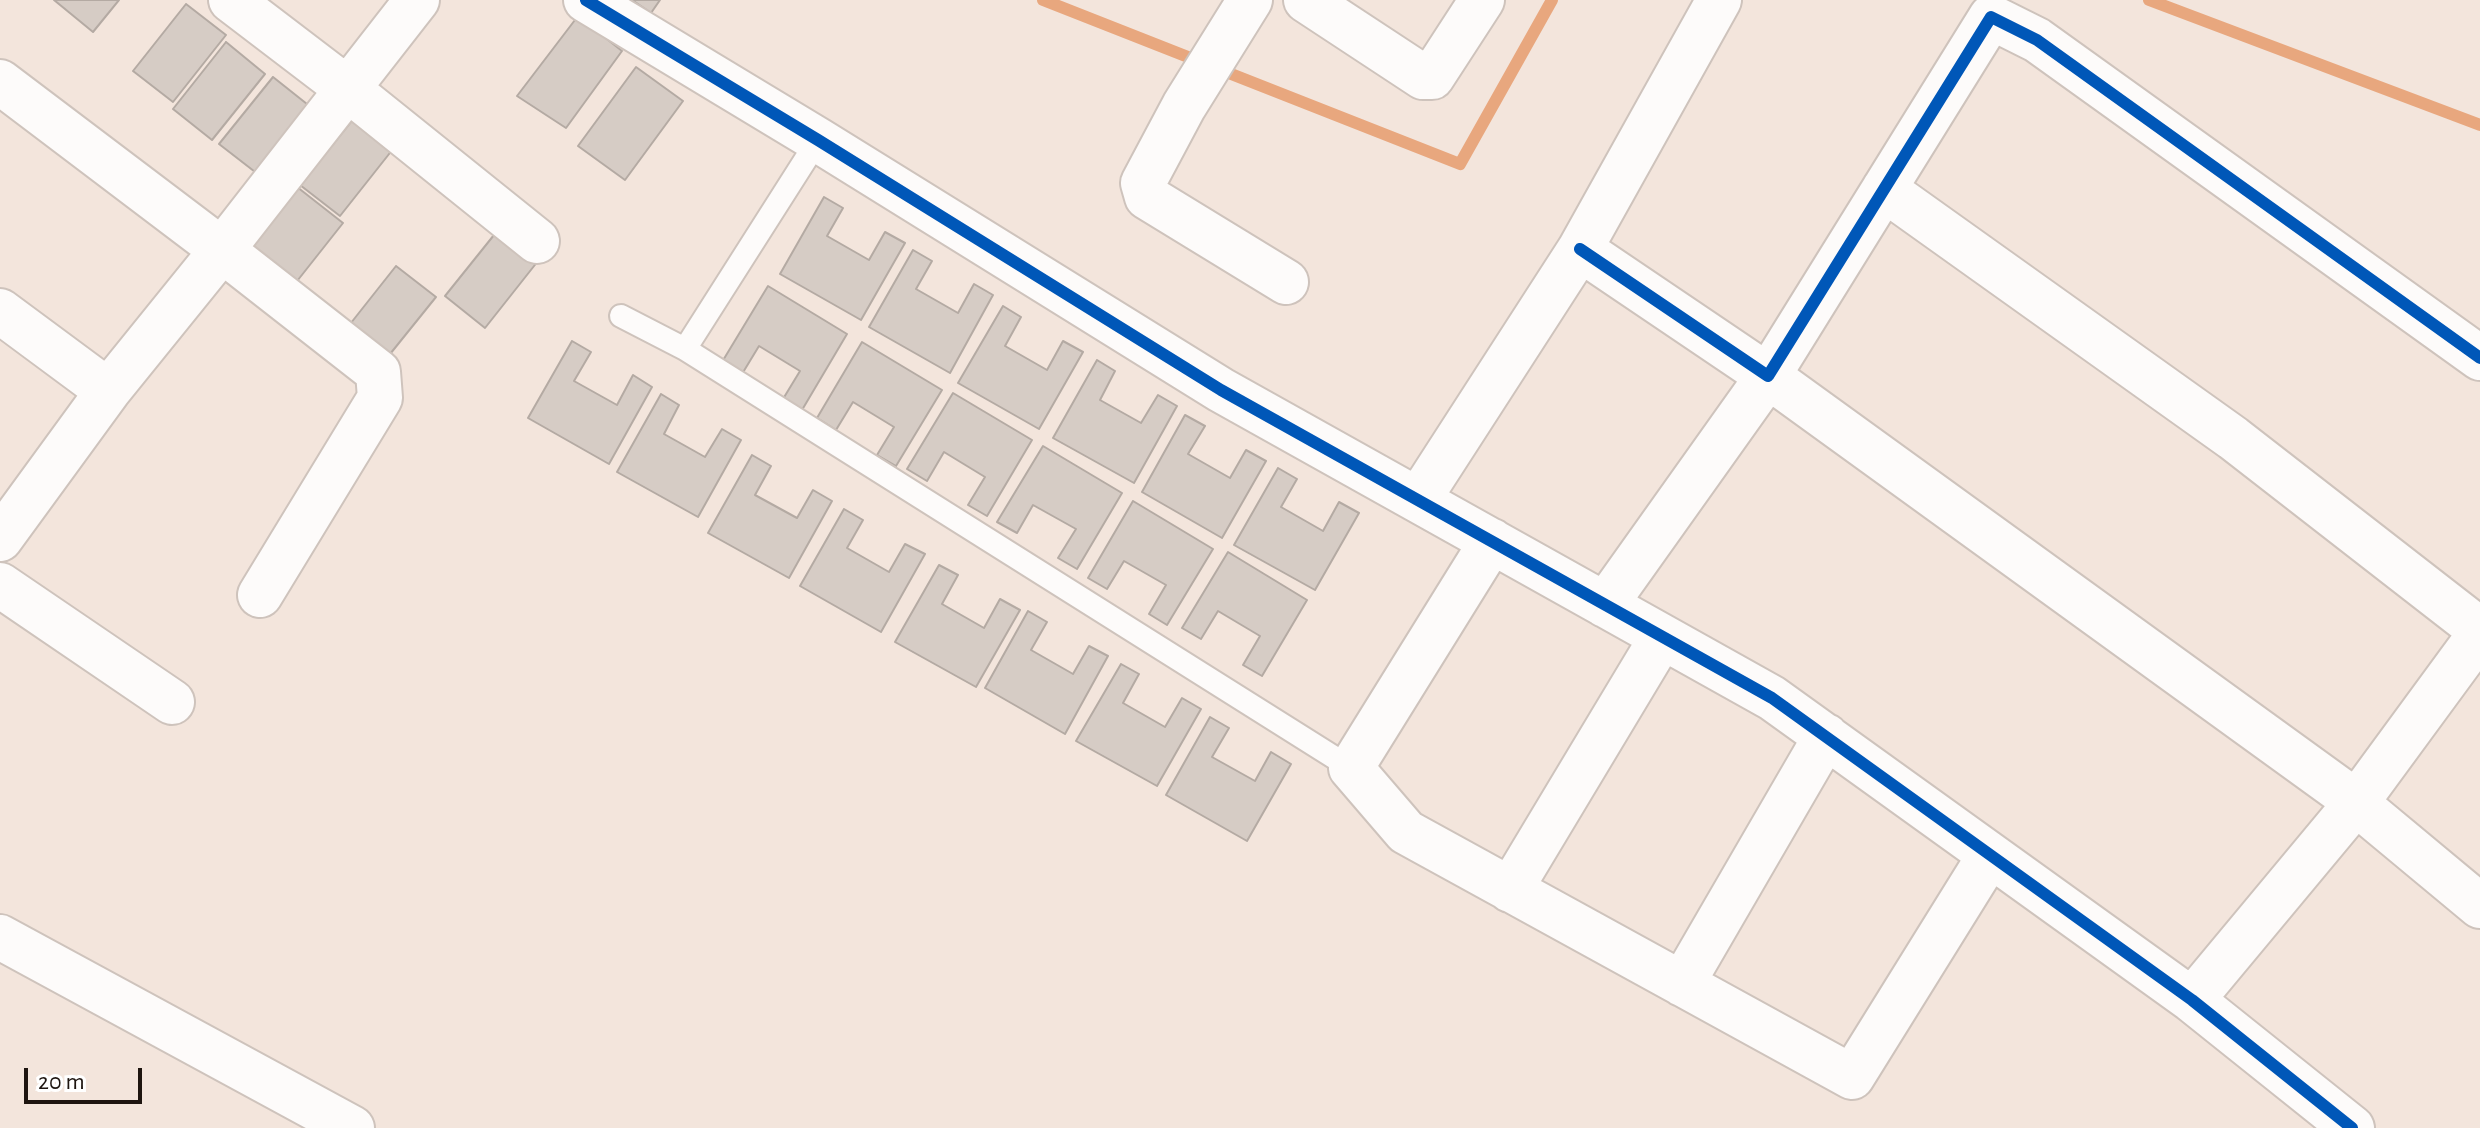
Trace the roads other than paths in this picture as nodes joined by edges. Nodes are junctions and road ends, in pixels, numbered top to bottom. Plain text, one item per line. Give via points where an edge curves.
1 (231, 0) edge
2 (417, 0) edge
3 (586, 0) edge
4 (1250, 0) edge
5 (1306, 0) edge
6 (1482, 0) edge
7 (1719, 0) edge
8 (0, 82) edge
9 (349, 90) junction
10 (818, 140) junction
11 (1884, 189) junction
12 (537, 241) dead end
13 (1580, 249) junction
14 (222, 250) junction
15 (1286, 282) dead end
16 (0, 311) edge
17 (621, 316) dead end
18 (685, 349) junction
19 (2479, 355) edge
20 (1768, 376) junction
21 (108, 391) junction
22 (1418, 500) junction
23 (0, 539) edge
24 (1492, 541) junction
25 (0, 585) edge
26 (260, 595) dead end
27 (1605, 605) junction
28 (2480, 632) edge
29 (1662, 637) junction
30 (172, 702) dead end
31 (1826, 736) junction
32 (1351, 768) junction
33 (2356, 803) junction
34 (1990, 855) junction
35 (1510, 890) junction
36 (2480, 906) edge
37 (0, 937) edge
38 (1682, 984) junction
39 (2192, 1000) junction
40 (352, 1128) edge
41 (2352, 1128) edge

1 - 9 street
2 - 9 street
3 - 10 street
4 - 15 street via 1143,183 1147,197
5 - 6 street via 1423,77 1432,77
7 - 13 street
8 - 14 street
9 - 12 street
9 - 14 street
10 - 18 lane
10 - 22 street via 1221,390
11 - 19 street via 1991,17 2037,40
11 - 20 street
11 - 28 street via 2233,438
13 - 20 street
13 - 22 street
14 - 21 street
14 - 26 street via 378,372 380,398
16 - 21 street
17 - 18 lane
18 - 32 lane
20 - 27 street
20 - 33 street
21 - 23 street
22 - 24 street
24 - 27 street
24 - 32 street
25 - 30 street
27 - 29 street
28 - 33 street
29 - 31 street via 1772,698
29 - 35 street
31 - 34 street
31 - 38 street
32 - 35 street via 1406,832
33 - 36 street
33 - 39 street
34 - 38 street via 1852,1077
34 - 39 street
35 - 38 street
37 - 40 street
39 - 41 street

